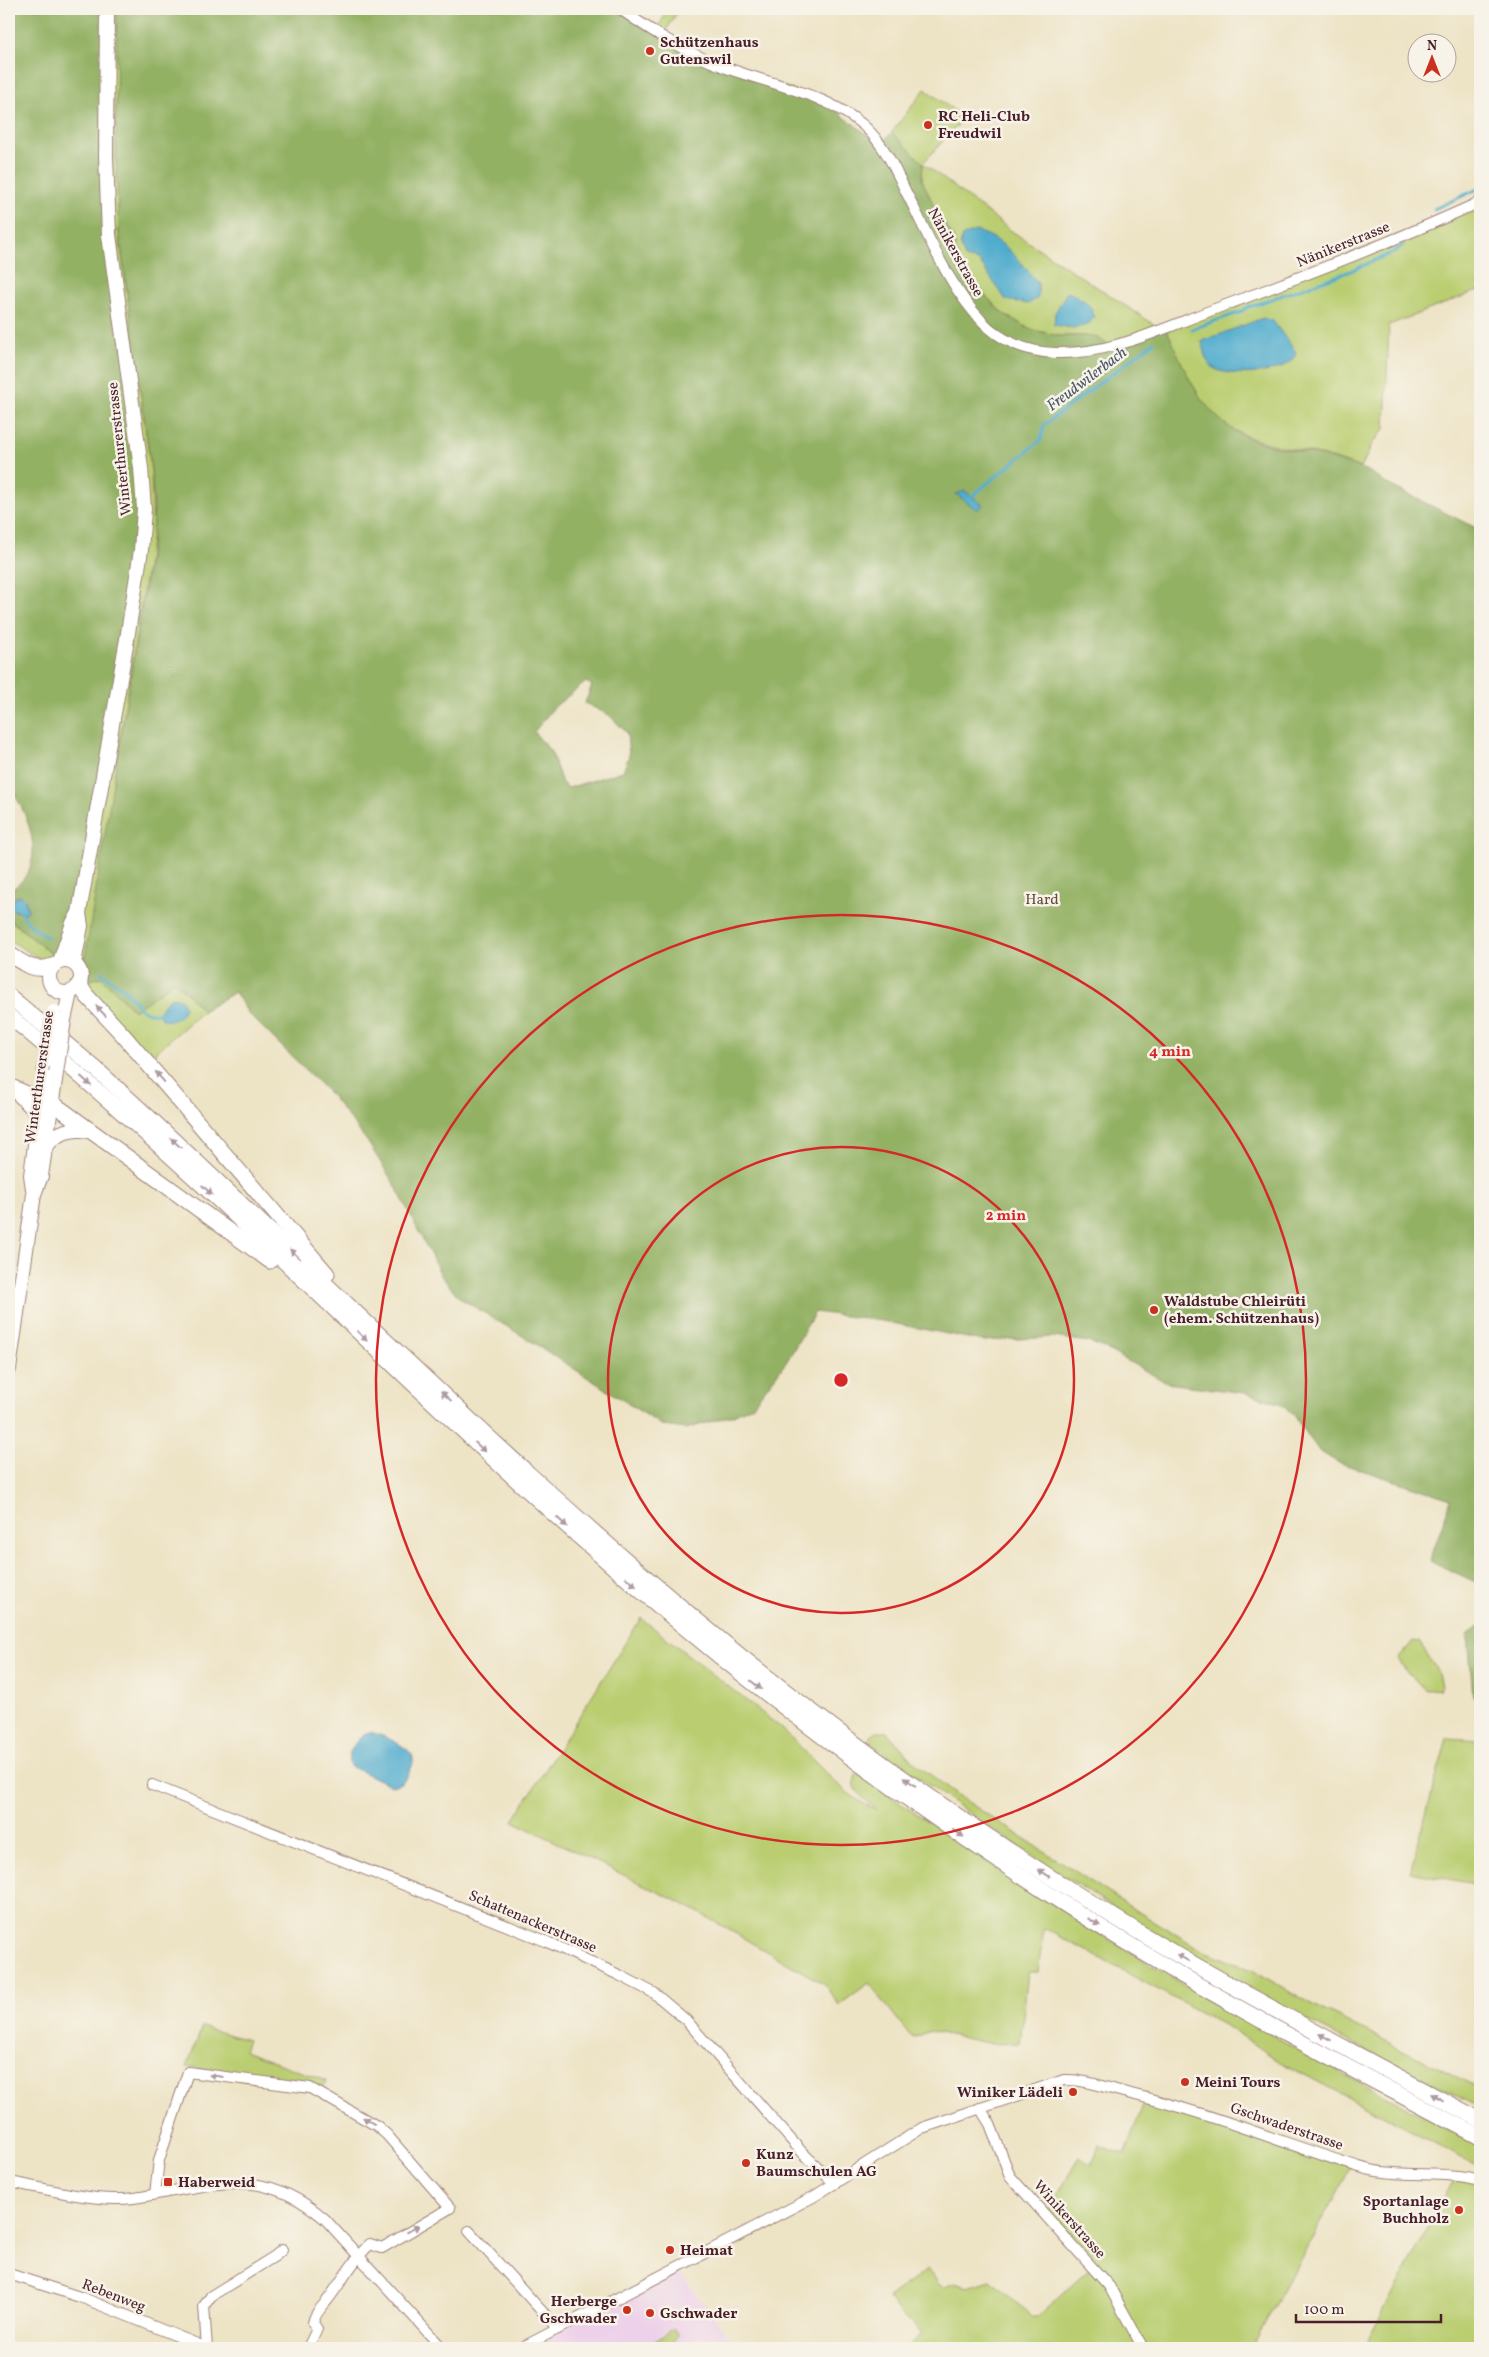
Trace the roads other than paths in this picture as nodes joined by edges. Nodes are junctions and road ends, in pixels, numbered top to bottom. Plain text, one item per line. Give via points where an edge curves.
1 (107, 9) edge
2 (620, 9) edge
3 (1480, 202) edge
4 (9, 954) edge
5 (62, 963) junction
6 (68, 989) junction
7 (9, 996) edge
8 (9, 1016) edge
9 (59, 1016) junction
10 (12, 1088) edge
11 (46, 1100) junction
12 (38, 1117) junction
13 (91, 1131) junction
14 (45, 1148) junction
15 (34, 1194) junction
16 (326, 1302) junction
17 (368, 1324) junction
18 (9, 1369) edge
19 (152, 1785) dead end
20 (980, 2108) junction
21 (1480, 2120) edge
22 (1480, 2137) edge
23 (1480, 2180) edge
24 (9, 2182) edge
25 (836, 2184) junction
26 (155, 2194) junction
27 (469, 2231) dead end
28 (282, 2250) dead end
29 (358, 2256) junction
30 (9, 2274) edge
31 (558, 2329) junction
32 (207, 2348) edge
33 (308, 2348) edge
34 (442, 2348) edge
35 (521, 2348) edge
36 (1143, 2348) edge

1 - 5 main road, Winterthurerstrasse via 108,228 144,509 141,550 79,913 81,926
2 - 3 street, Nänikerstrasse via 662,38 693,54 827,104 865,127 889,156 944,264 971,309 997,334 1031,350 1076,352 1138,338 1347,259
4 - 5 highway via 33,968
5 - 6 main road, Winterthurerstrasse via 81,975
5 - 6 main road, Winterthurerstrasse via 48,980
6 - 9 main road, Winterthurerstrasse
17 -> 6 highway via 124,1036 86,995
17 -> 7 highway via 155,1123
8 -> 16 highway via 141,1130
9 - 11 main road, Winterthurerstrasse, bridge via 46,1061
9 - 11 main road, Winterthurerstrasse, bridge via 56,1073
10 - 11 highway
10 - 12 highway
11 - 12 main road, Winterthurerstrasse
11 - 13 highway
11 - 14 main road, Winterthurerstrasse
12 - 15 main road, Winterthurerstrasse via 31,1175
13 - 14 highway via 78,1129 61,1133
13 - 16 highway
14 - 15 main road, Winterthurerstrasse via 41,1176
15 - 18 main road, Winterthurerstrasse
16 -> 22 highway via 594,1550 760,1689 865,1768 1050,1895 1162,1963
21 -> 17 highway via 1264,2004 1157,1942 1004,1847 886,1765 764,1674 666,1594
19 - 25 street, Schattenackerstrasse via 543,1940 654,1993 686,2020 800,2150
20 - 23 street, Gschwaderstrasse via 1056,2082 1078,2081 1218,2118 1360,2167 1391,2173
20 - 25 street, Gschwaderstrasse via 917,2131
20 - 36 street, Winikerstrasse via 990,2124 1010,2176 1109,2286
24 - 26 street via 98,2198 128,2199
25 - 31 street, Gschwaderstrasse
26 - 29 street via 230,2182 269,2187 297,2199 319,2214
29 -> 26 street via 370,2244 382,2248 450,2208 377,2126 310,2088 188,2072 159,2160
27 - 31 street
28 - 32 street via 211,2296 204,2306
29 - 33 street via 314,2316 313,2323 317,2329
29 - 34 street
30 - 32 street, Rebenweg via 83,2298
31 - 35 street, Gschwaderstrasse

